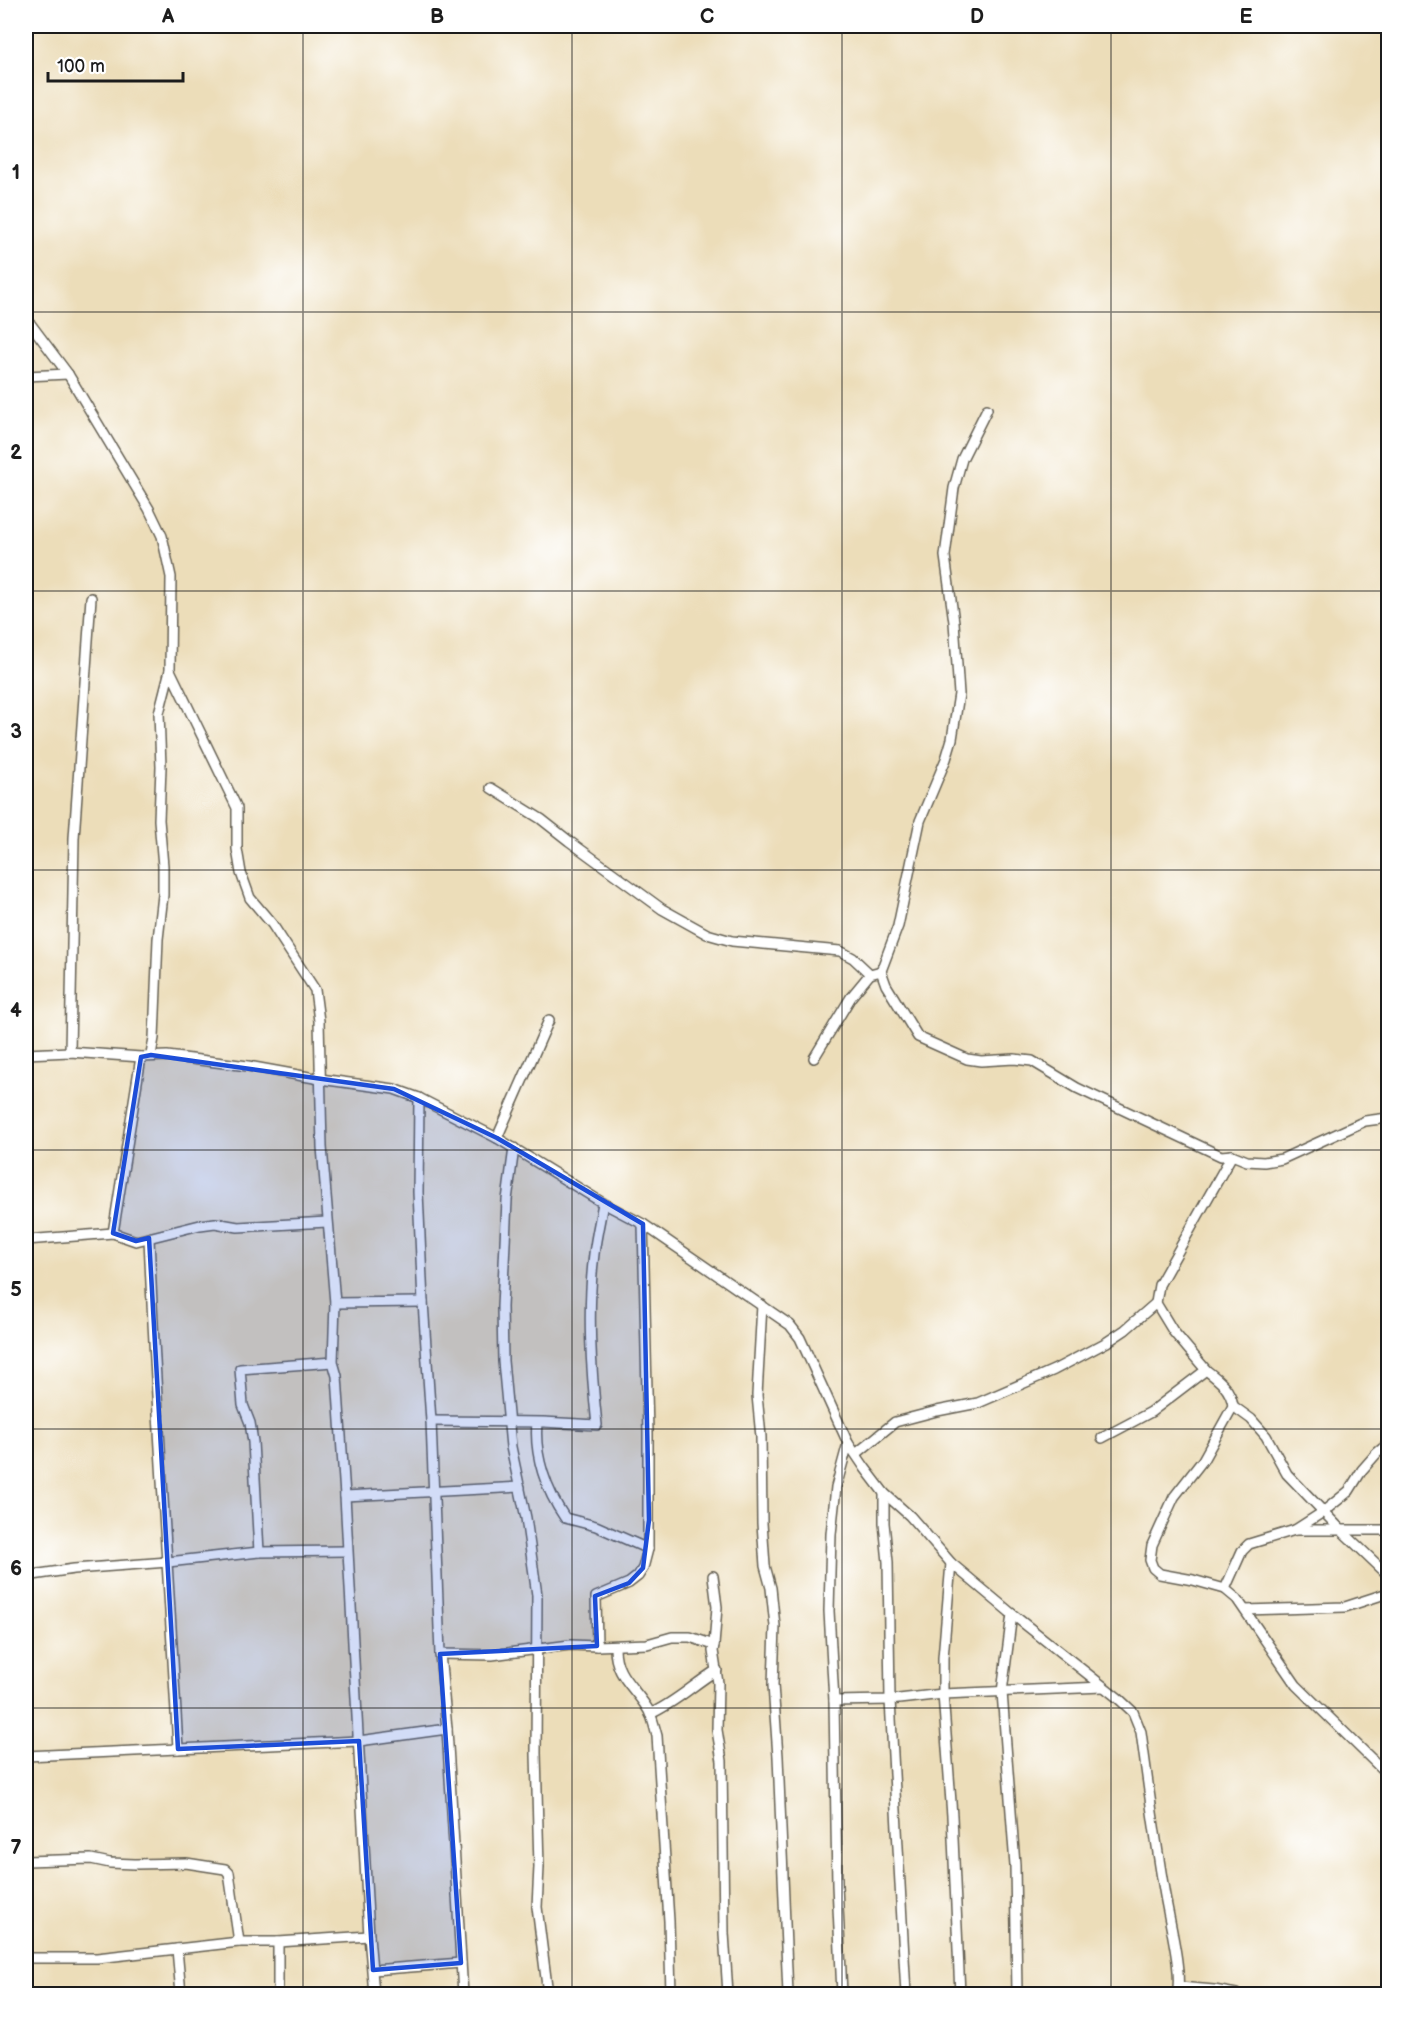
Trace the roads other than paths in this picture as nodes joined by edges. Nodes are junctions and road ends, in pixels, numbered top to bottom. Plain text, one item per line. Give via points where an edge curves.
1 (26, 318) edge
2 (68, 374) junction
3 (26, 376) edge
4 (987, 410) dead end
5 (91, 598) dead end
6 (170, 670) junction
7 (491, 788) dead end
8 (881, 970) junction
9 (870, 974) junction
10 (549, 1020) dead end
11 (70, 1052) junction
12 (26, 1054) edge
13 (146, 1056) junction
14 (814, 1058) dead end
15 (320, 1079) junction
16 (419, 1098) junction
17 (1389, 1118) edge
18 (497, 1138) junction
19 (514, 1148) junction
20 (1232, 1155) junction
21 (603, 1203) junction
22 (327, 1222) junction
23 (643, 1224) junction
24 (113, 1233) junction
25 (148, 1238) junction
26 (26, 1240) edge
27 (423, 1302) junction
28 (335, 1303) junction
29 (1156, 1303) junction
30 (762, 1305) junction
31 (333, 1362) junction
32 (1206, 1370) junction
33 (1233, 1406) junction
34 (431, 1421) junction
35 (508, 1422) junction
36 (537, 1423) junction
37 (1102, 1438) dead end
38 (848, 1443) junction
39 (1389, 1444) edge
40 (856, 1454) junction
41 (520, 1487) junction
42 (433, 1491) junction
43 (884, 1492) junction
44 (345, 1496) junction
45 (1323, 1512) junction
46 (1295, 1530) junction
47 (1341, 1530) junction
48 (1389, 1530) edge
49 (648, 1549) junction
50 (347, 1551) junction
51 (259, 1552) junction
52 (168, 1562) junction
53 (951, 1563) junction
54 (1389, 1575) edge
55 (26, 1576) edge
56 (713, 1576) dead end
57 (1225, 1589) junction
58 (1389, 1593) edge
59 (1245, 1610) junction
60 (1012, 1614) junction
61 (714, 1645) junction
62 (597, 1646) junction
63 (615, 1646) junction
64 (537, 1648) junction
65 (440, 1654) junction
66 (717, 1670) junction
67 (1103, 1687) junction
68 (1002, 1692) junction
69 (943, 1694) junction
70 (890, 1700) junction
71 (834, 1701) junction
72 (650, 1714) junction
73 (447, 1729) junction
74 (359, 1741) junction
75 (178, 1749) junction
76 (26, 1756) edge
77 (1389, 1775) edge
78 (26, 1861) edge
79 (369, 1936) junction
80 (239, 1942) junction
81 (278, 1942) junction
82 (177, 1949) junction
83 (26, 1958) edge
84 (461, 1964) junction
85 (373, 1970) junction
86 (1178, 1991) edge
87 (181, 1995) edge
88 (278, 1995) edge
89 (375, 1995) edge
90 (462, 1995) edge
91 (548, 1995) edge
92 (671, 1995) edge
93 (728, 1995) edge
94 (788, 1995) edge
95 (842, 1995) edge
96 (906, 1995) edge
97 (960, 1995) edge
98 (1017, 1995) edge
99 (1236, 1995) edge

1 - 2 street
2 - 3 street
2 - 6 street via 162,536 171,577
4 - 8 street via 962,459 945,556 959,694 952,739 920,821 898,926
5 - 11 street via 74,837
6 - 13 street via 159,713 163,895 154,1038
6 - 15 street via 237,808 240,873 250,898 273,924 315,990 320,1021
7 - 9 street via 541,819 662,909 707,934 732,941 840,951
8 - 9 street
8 - 20 street via 910,1027 934,1046 967,1059 1032,1061 1077,1088 1204,1149 1221,1156
9 - 14 street via 851,997
10 - 18 street
11 - 12 street
11 - 13 street
13 - 15 street via 249,1066
13 - 24 street
15 - 16 street via 394,1089
15 - 22 street
16 - 18 street
16 - 27 street
17 - 20 street via 1365,1121 1281,1159 1247,1161
18 - 19 street
19 - 21 street
19 - 35 street via 507,1200 502,1307
20 - 29 street via 1159,1285
21 - 23 street
21 - 36 street via 591,1297 597,1425
22 - 25 street via 238,1227 215,1223
22 - 28 street
23 - 30 street
23 - 49 street
24 - 25 street via 136,1241
24 - 26 street
25 - 52 street
27 - 28 street
27 - 34 street
28 - 31 street
29 - 32 street via 1173,1331
29 - 40 street via 1107,1342 1054,1370 978,1403 895,1422
30 - 38 street via 790,1324 800,1338
30 - 94 street via 757,1395 765,1566 775,1626 772,1685
31 - 44 street
31 - 51 street via 240,1369 252,1442
32 - 33 street via 1224,1384
32 - 37 street via 1151,1412
33 - 45 street via 1266,1436 1287,1474
33 - 57 street via 1203,1460 1174,1497 1152,1545 1150,1560 1160,1574
34 - 35 street
34 - 42 street
35 - 36 street
35 - 41 street
36 - 49 street via 541,1469 565,1518 597,1526
38 - 40 street
38 - 71 street via 836,1487 831,1534 829,1611
39 - 45 street via 1362,1470 1349,1491
40 - 43 street
41 - 42 street
41 - 64 street via 537,1595
42 - 44 street
42 - 65 street
43 - 53 street
43 - 70 street
44 - 50 street
45 - 46 street
45 - 47 street
46 - 47 street
46 - 57 street via 1244,1547
47 - 48 street
47 - 54 street
49 - 62 street via 638,1576 596,1597
50 - 51 street
50 - 74 street
51 - 52 street
52 - 55 street
52 - 75 street
53 - 60 street
53 - 69 street
56 - 61 street via 717,1607
57 - 59 street
58 - 59 street via 1345,1607
59 - 77 street via 1296,1685
60 - 67 street
60 - 68 street
61 - 63 street via 690,1637 672,1637 647,1644
61 - 66 street
62 - 63 street
62 - 64 street
63 - 72 street via 621,1674
64 - 65 street via 492,1655
64 - 91 street via 537,1907
65 - 73 street
66 - 72 street
66 - 93 street
67 - 68 street
67 - 86 street via 1133,1712 1141,1732
68 - 69 street
68 - 98 street via 1015,1865
69 - 70 street
69 - 97 street
70 - 71 street
70 - 96 street
71 - 95 street
72 - 92 street via 660,1763
73 - 74 street
73 - 84 street
74 - 75 street
74 - 79 street
75 - 76 street
78 - 80 street via 91,1859 110,1863 186,1863 225,1869
79 - 81 street
79 - 85 street
80 - 81 street
80 - 82 street
81 - 88 street
82 - 83 street via 97,1958
82 - 87 street
84 - 85 street
84 - 90 street
85 - 89 street
86 - 99 street via 1214,1990

